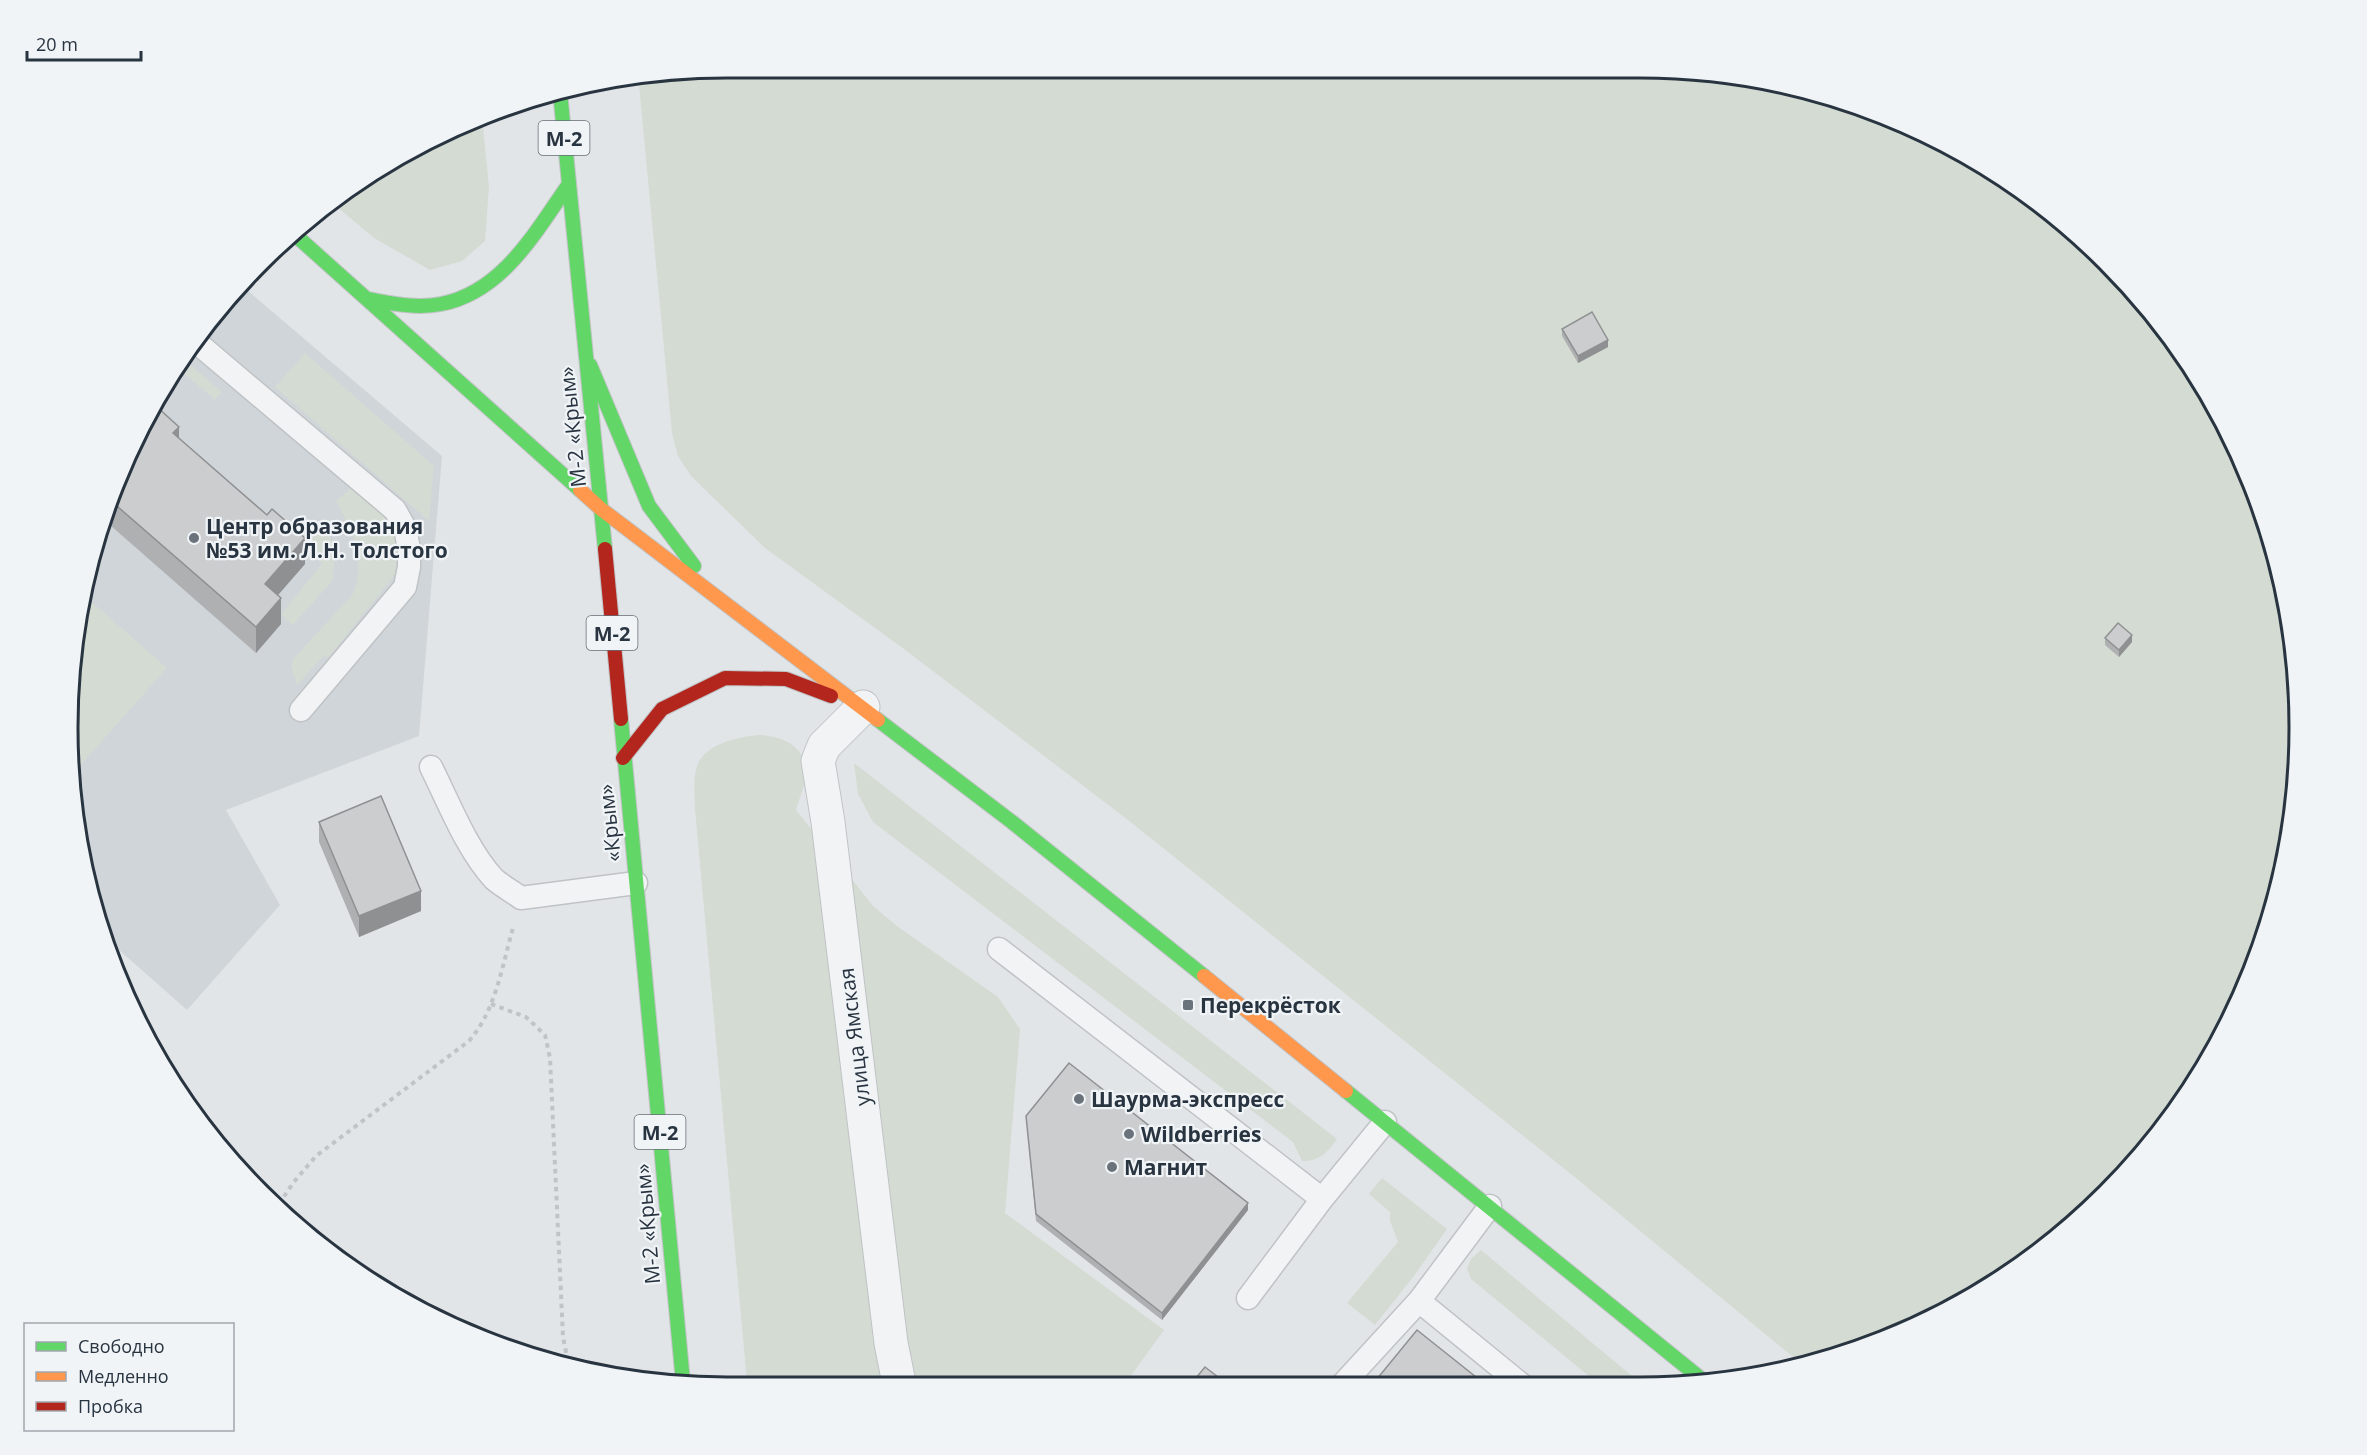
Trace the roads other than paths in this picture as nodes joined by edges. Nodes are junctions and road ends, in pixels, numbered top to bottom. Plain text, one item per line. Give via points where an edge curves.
1 (561, 100) edge
2 (569, 184) junction
3 (299, 239) edge
4 (367, 299) junction
5 (202, 347) edge
6 (586, 357) junction
7 (601, 509) junction
8 (719, 598) junction
9 (862, 707) junction
10 (301, 710) dead end
11 (623, 758) junction
12 (431, 767) dead end
13 (636, 883) junction
14 (999, 948) dead end
15 (1385, 1122) junction
16 (1322, 1199) junction
17 (1490, 1206) junction
18 (1248, 1298) dead end
19 (1419, 1301) junction
20 (1696, 1374) edge
21 (682, 1376) edge
22 (898, 1377) edge
23 (1349, 1377) edge
24 (1512, 1377) edge

1 - 2 main road, М-2 «Крым» / М-2
2 - 4 main road via 522,250 496,279 472,295 449,303 416,307
2 - 6 main road, М-2 «Крым» / М-2
3 - 4 main road
4 - 7 main road
5 - 10 lane via 395,510 405,528 409,558 405,587
6 - 7 main road, М-2 «Крым» / М-2
6 - 8 main road via 650,506
7 - 8 main road
7 - 11 main road, М-2 «Крым» / М-2
8 - 9 main road
9 - 11 main road via 786,679 725,678 662,709
9 - 15 main road via 1012,822
9 - 22 street, улица Ямская via 824,746 818,761
11 - 13 main road, «Крым» / М-2
12 - 13 lane via 484,866 522,898
13 - 21 main road, М-2 «Крым» / М-2
14 - 16 lane
15 - 16 lane
15 - 17 main road
16 - 18 lane
17 - 19 lane
17 - 20 main road
19 - 23 lane
19 - 24 lane

